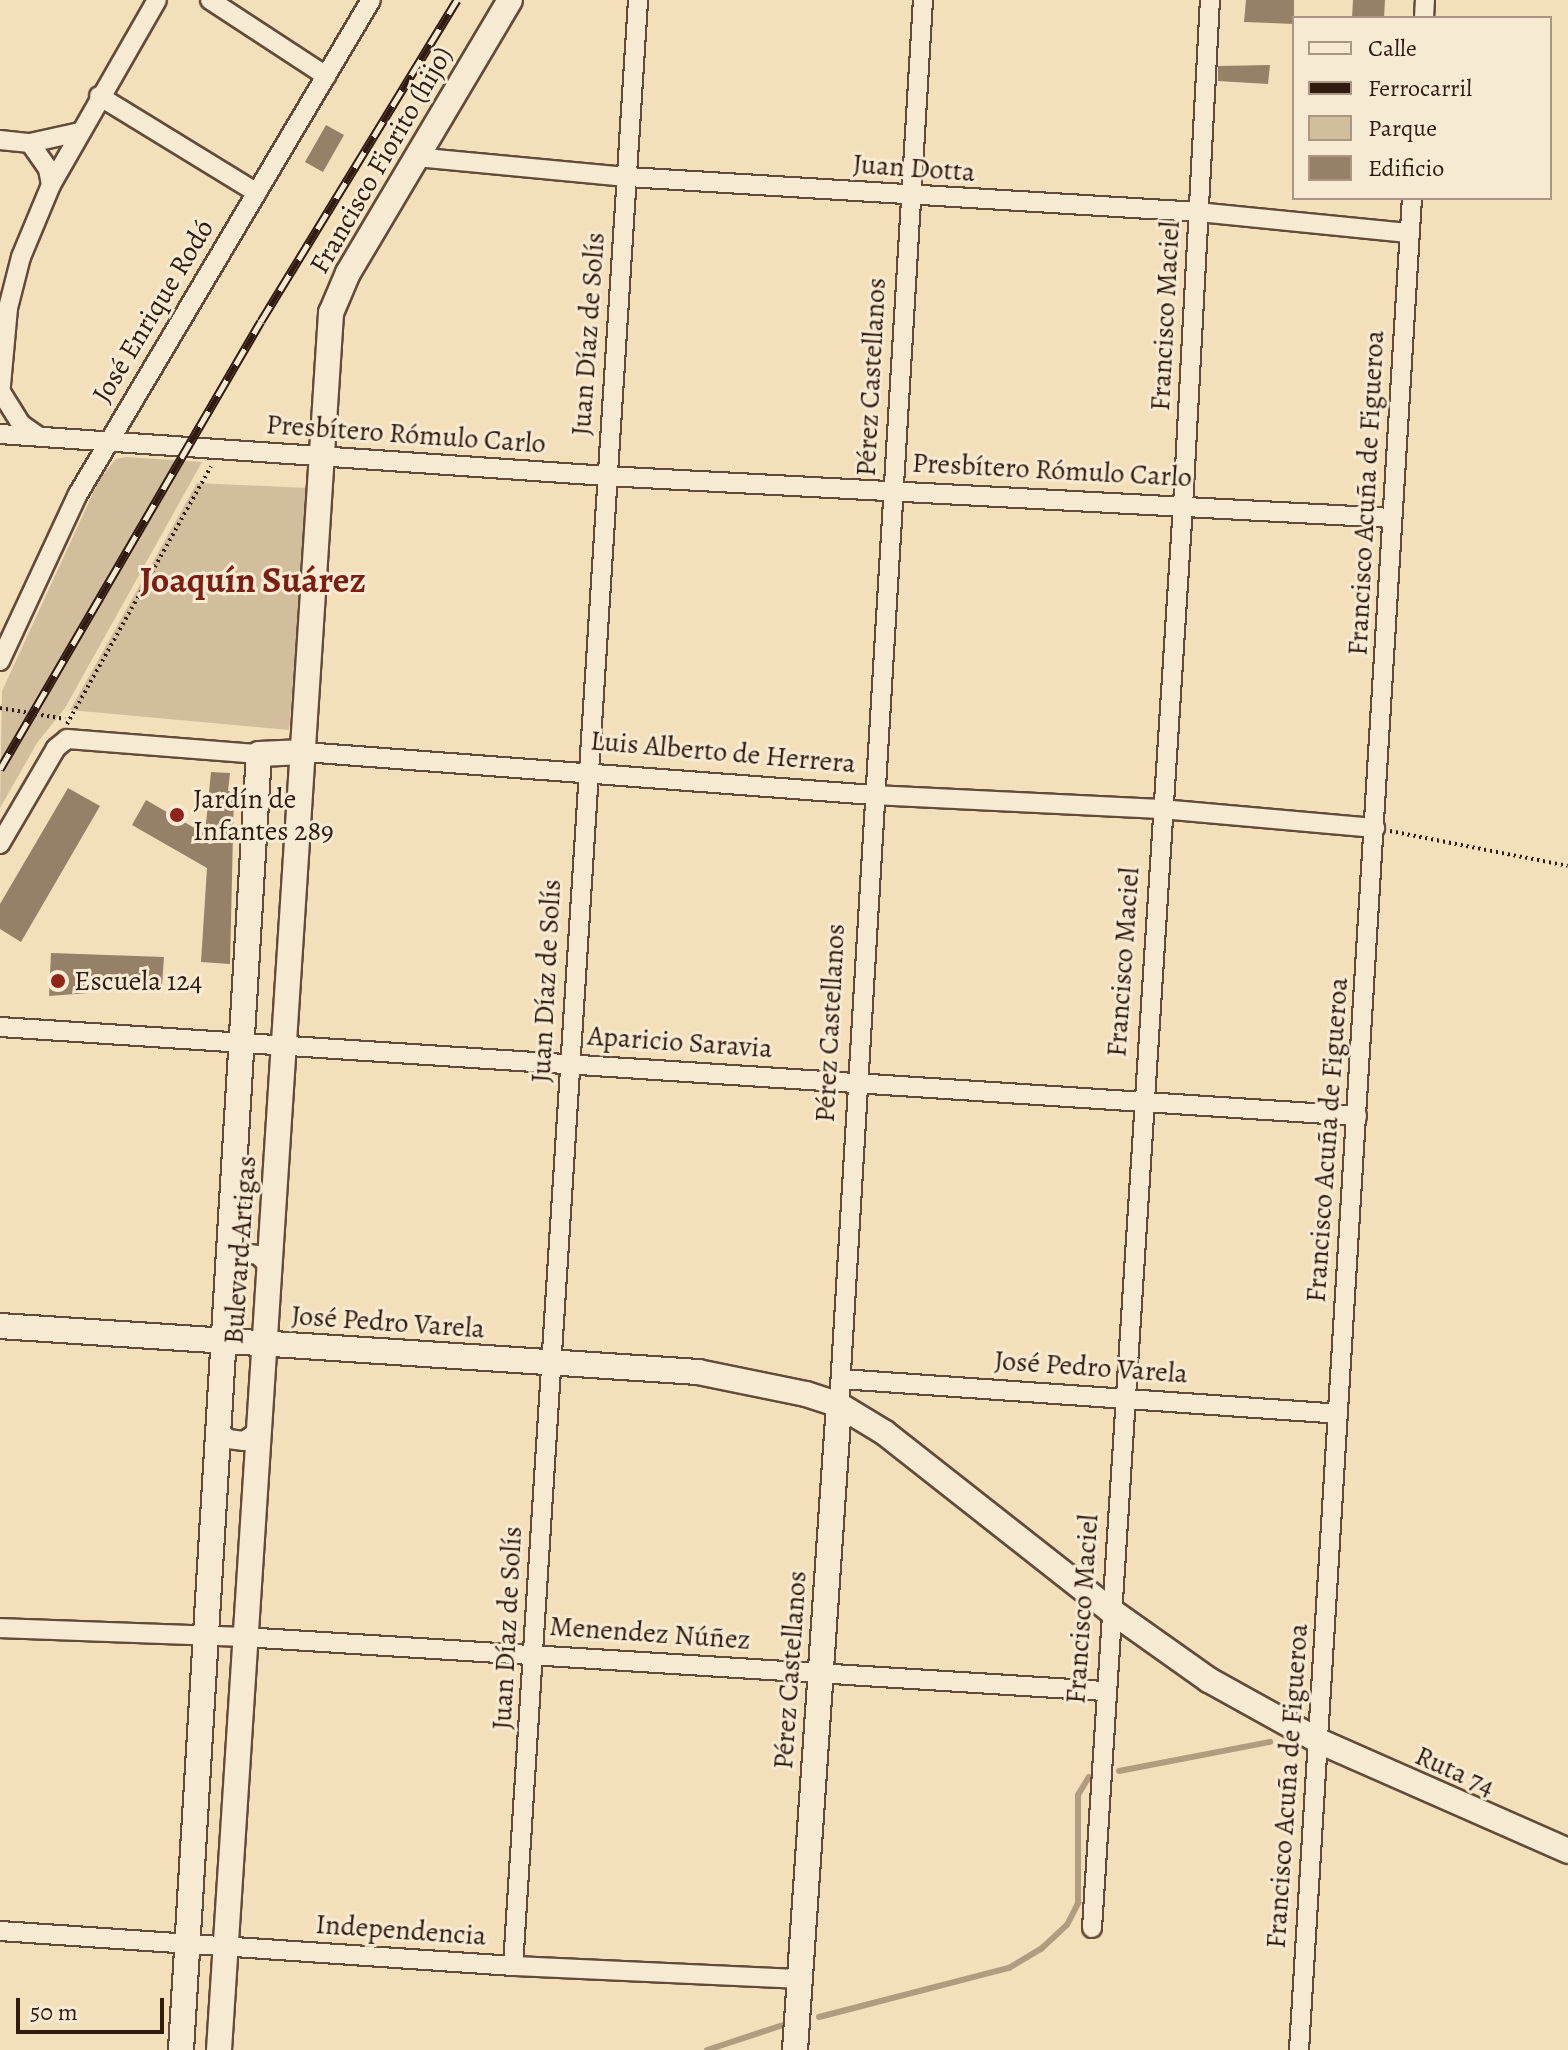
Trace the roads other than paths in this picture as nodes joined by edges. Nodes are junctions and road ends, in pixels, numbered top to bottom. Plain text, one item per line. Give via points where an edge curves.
1 (157, 0) edge
2 (210, 0) edge
3 (371, 0) edge
4 (510, 0) edge
5 (638, 0) edge
6 (923, 0) edge
7 (1210, 0) edge
8 (326, 76) junction
9 (99, 96) junction
10 (80, 132) junction
11 (0, 140) edge
12 (30, 143) junction
13 (415, 157) junction
14 (628, 177) junction
15 (51, 185) junction
16 (257, 193) junction
17 (911, 196) junction
18 (1412, 200) edge
19 (1198, 212) junction
20 (1409, 233) junction
21 (0, 394) edge
22 (0, 434) edge
23 (38, 436) junction
24 (107, 444) junction
25 (321, 454) junction
26 (606, 476) junction
27 (894, 489) junction
28 (1183, 506) junction
29 (1392, 518) junction
30 (0, 661) edge
31 (304, 752) junction
32 (259, 754) junction
33 (586, 770) junction
34 (873, 795) junction
35 (1161, 809) junction
36 (1375, 828) junction
37 (0, 844) edge
38 (0, 1027) edge
39 (240, 1044) junction
40 (284, 1047) junction
41 (569, 1063) junction
42 (856, 1082) junction
43 (1142, 1101) junction
44 (1357, 1116) junction
45 (229, 1262) junction
46 (269, 1266) junction
47 (0, 1326) edge
48 (223, 1342) junction
49 (263, 1345) junction
50 (551, 1362) junction
51 (841, 1379) junction
52 (1123, 1399) junction
53 (839, 1405) junction
54 (1337, 1414) junction
55 (217, 1429) junction
56 (257, 1432) junction
57 (1110, 1610) junction
58 (0, 1628) edge
59 (207, 1636) junction
60 (243, 1637) junction
61 (534, 1654) junction
62 (820, 1673) junction
63 (1104, 1691) junction
64 (1319, 1741) junction
65 (1568, 1851) edge
66 (1092, 1928) dead end
67 (0, 1931) edge
68 (188, 1945) junction
69 (226, 1947) junction
70 (513, 1966) junction
71 (799, 1979) junction
72 (181, 2050) edge
73 (219, 2050) edge
74 (795, 2050) edge
75 (1299, 2050) edge

1 - 9 street
2 - 8 street
3 - 8 street, José Enrique Rodó
4 - 13 street, Francisco Fiorito (hijo)
5 - 14 street, Juan Díaz de Solís
6 - 17 street, Pérez Castellanos
7 - 19 street, Francisco Maciel
8 - 16 street, José Enrique Rodó
9 - 10 street
9 - 16 street
10 - 12 street
10 - 15 street
11 - 12 street
12 - 15 street via 48,169
13 - 14 street, Juan Dotta
13 - 25 street, Francisco Fiorito (hijo) via 338,291 331,313
14 - 17 street, Juan Dotta
14 - 26 street, Juan Díaz de Solís
15 - 21 street via 21,257 8,308
16 - 24 street, José Enrique Rodó
17 - 19 street, Juan Dotta
17 - 27 street, Pérez Castellanos
18 - 20 street, Francisco Acuña de Figueroa
19 - 20 street, Juan Dotta
19 - 28 street, Francisco Maciel
20 - 29 street, Francisco Acuña de Figueroa
21 - 23 street via 21,424
22 - 23 street, Presbítero Rómulo Carlo
23 - 24 street, Presbítero Rómulo Carlo
24 - 25 street, Presbítero Rómulo Carlo
24 - 30 street, José Enrique Rodó
25 - 26 street, Presbítero Rómulo Carlo
25 - 31 street, Bulevard Artigas
26 - 27 street, Presbítero Rómulo Carlo
26 - 33 street, Juan Díaz de Solís
27 - 28 street, Presbítero Rómulo Carlo
27 - 34 street, Pérez Castellanos
28 - 29 street, Presbítero Rómulo Carlo
28 - 35 street, Francisco Maciel
29 - 36 street, Francisco Acuña de Figueroa
31 - 32 street, Luis Alberto de Herrera
31 - 33 street, Luis Alberto de Herrera
31 - 40 street, Bulevard Artigas
32 - 37 street, Luis Alberto de Herrera via 67,730
32 - 39 street, Bulevard Artigas
33 - 34 street, Luis Alberto de Herrera
33 - 41 street, Juan Díaz de Solís
34 - 35 street, Luis Alberto de Herrera
34 - 42 street, Pérez Castellanos
35 - 36 street, Luis Alberto de Herrera
35 - 43 street, Francisco Maciel
36 - 44 street, Francisco Acuña de Figueroa
38 - 39 street, Aparicio Saravia
39 - 40 street, Aparicio Saravia
39 - 45 street, Bulevard Artigas
40 - 41 street, Aparicio Saravia
40 - 46 street, Bulevard Artigas
41 - 42 street, Aparicio Saravia
41 - 50 street, Juan Díaz de Solís
42 - 43 street, Aparicio Saravia
42 - 51 street, Pérez Castellanos
43 - 44 street, Aparicio Saravia
43 - 52 street, Francisco Maciel
44 - 54 street, Francisco Acuña de Figueroa
45 - 46 street via 240,1253 258,1255
45 - 48 street, Bulevard Artigas
46 - 49 street, Bulevard Artigas
47 - 48 street, José Pedro Varela
48 - 49 street, José Pedro Varela
48 - 55 street, Bulevard Artigas
49 - 50 street, José Pedro Varela
49 - 56 street, Bulevard Artigas
50 - 53 street, José Pedro Varela via 698,1372 771,1384
50 - 61 street, Juan Díaz de Solís
51 - 52 street, José Pedro Varela
51 - 53 street, Pérez Castellanos
52 - 54 street, José Pedro Varela
52 - 57 street, Francisco Maciel
53 - 57 street, José Pedro Varela via 929,1464
53 - 62 street, Pérez Castellanos
54 - 64 street, Francisco Acuña de Figueroa
55 - 56 street via 228,1439 244,1441
55 - 59 street, Bulevard Artigas
56 - 60 street, Bulevard Artigas
57 - 63 street, Francisco Maciel
57 - 64 street, Ruta 74 via 1209,1680
58 - 59 street, Menendez Núñez
59 - 60 street, Menendez Núñez
59 - 68 street, Bulevard Artigas
60 - 61 street, Menendez Núñez
60 - 69 street, Bulevard Artigas
61 - 62 street, Menendez Núñez
61 - 70 street, Juan Díaz de Solís
62 - 63 street, Menendez Núñez
62 - 71 street, Pérez Castellanos
63 - 66 street, Francisco Maciel
64 - 65 street, Ruta 74
64 - 75 street, Francisco Acuña de Figueroa
67 - 68 street, Independencia
68 - 69 street, Independencia
68 - 72 street, Bulevard Artigas
69 - 70 street, Independencia
69 - 73 street, Bulevard Artigas
70 - 71 street, Independencia
71 - 74 street, Pérez Castellanos

